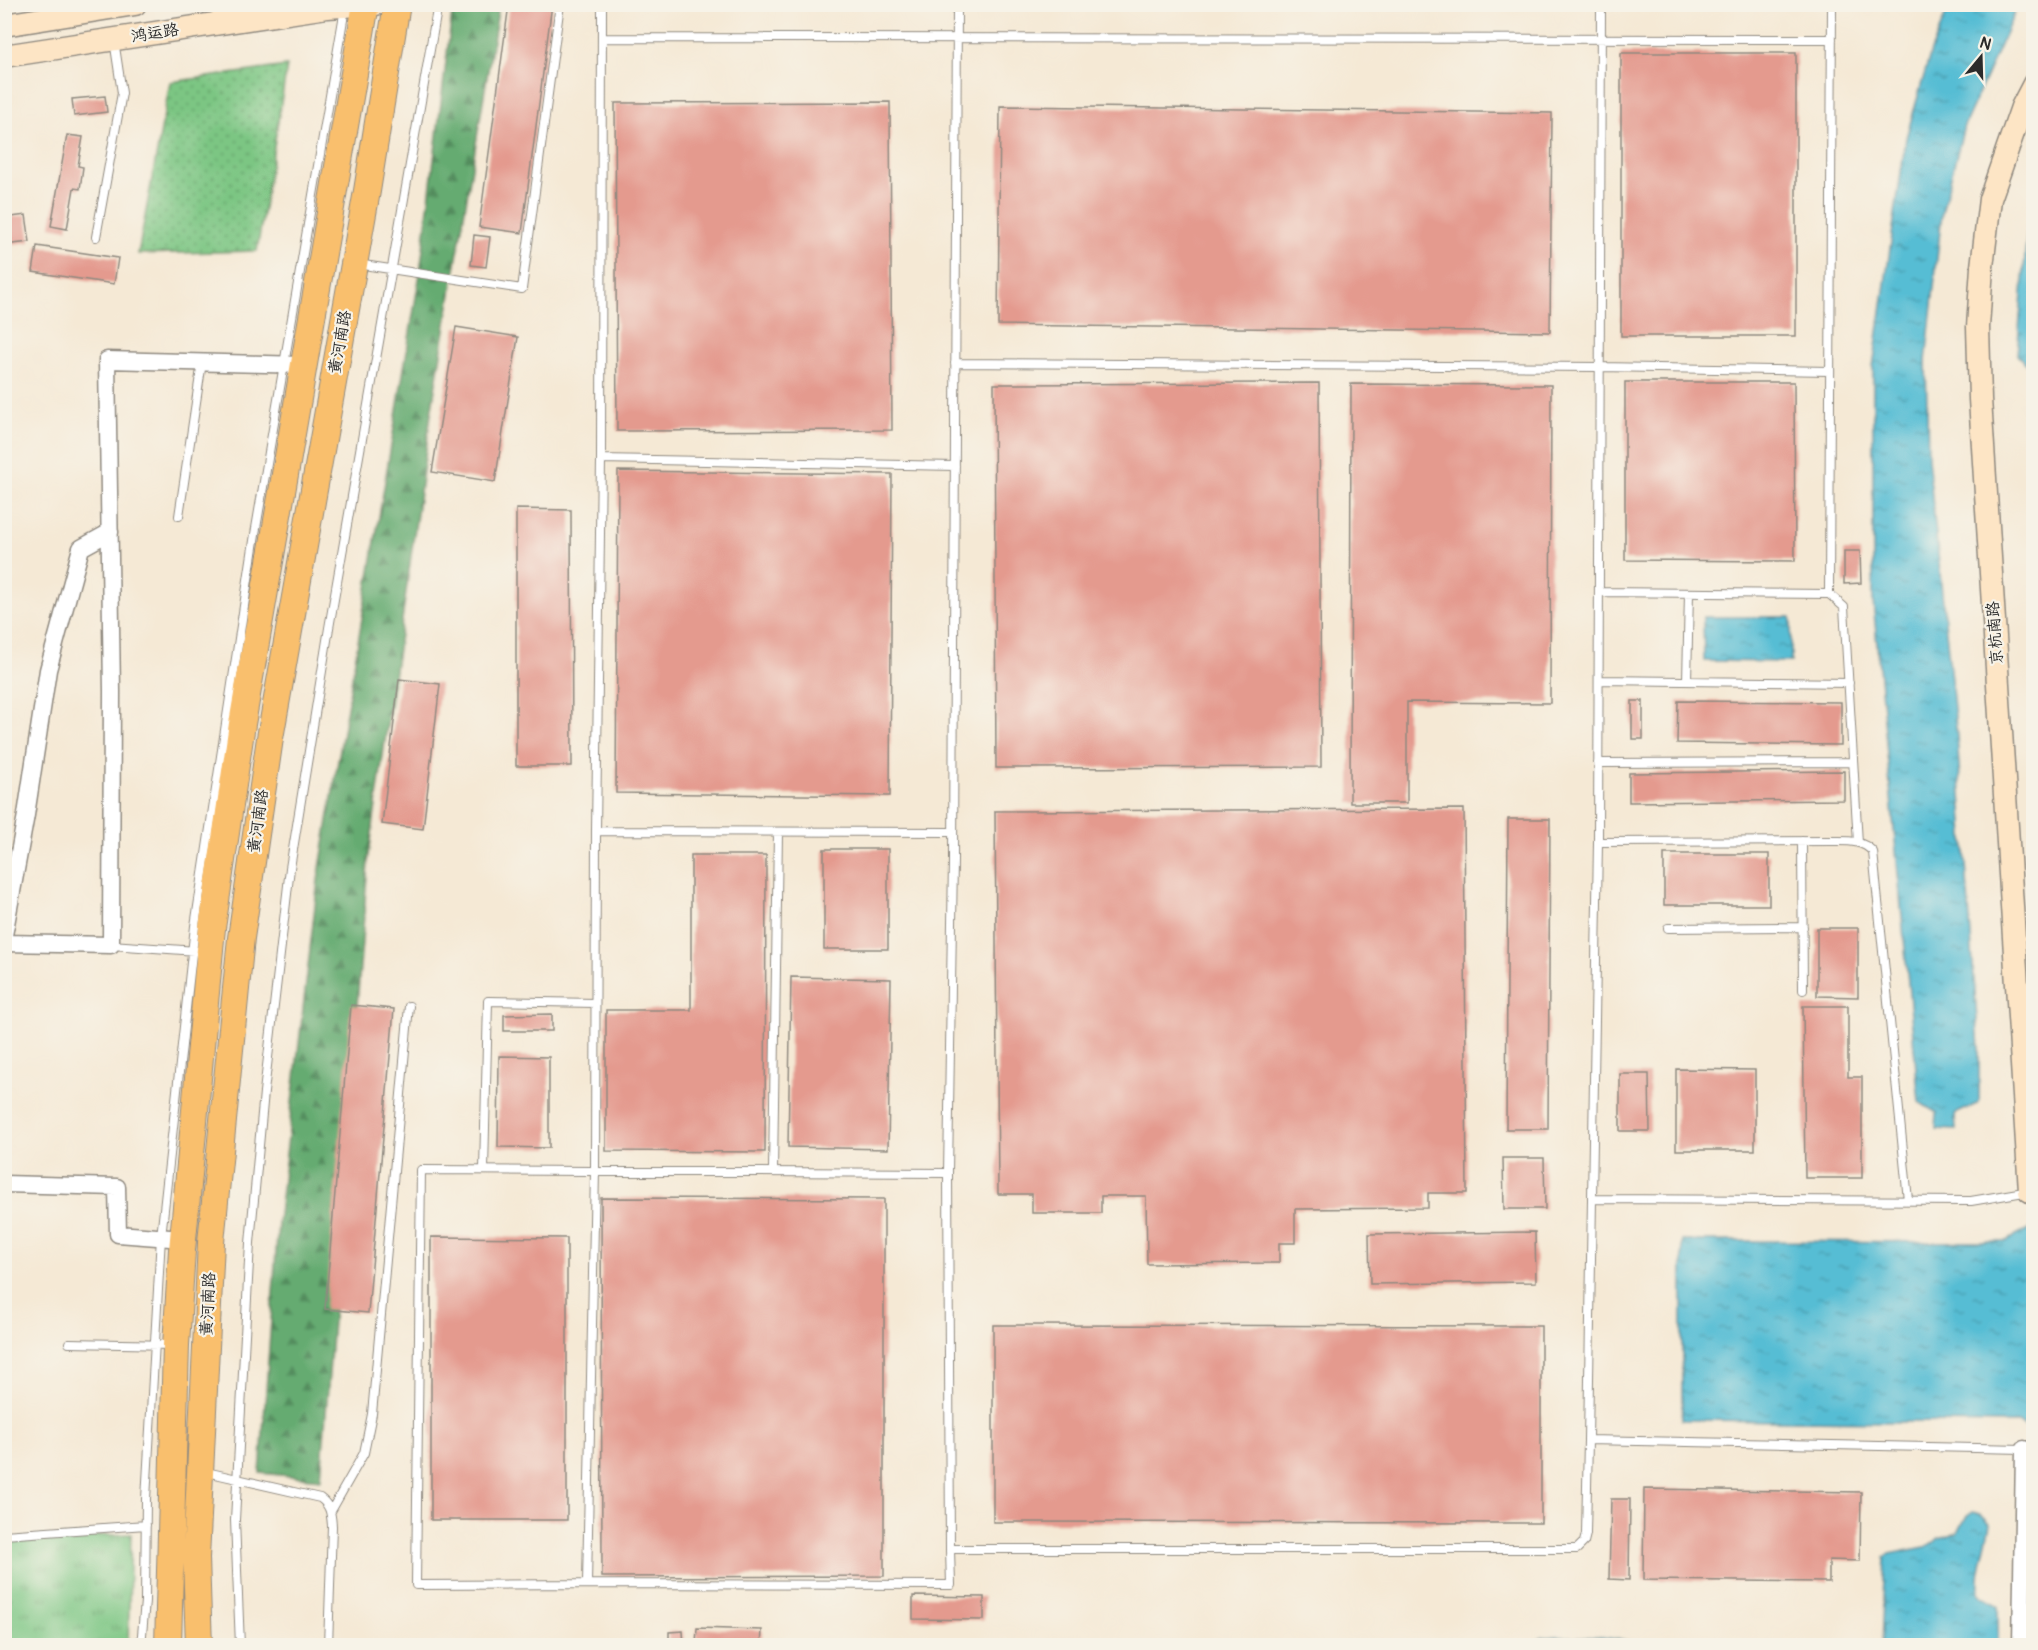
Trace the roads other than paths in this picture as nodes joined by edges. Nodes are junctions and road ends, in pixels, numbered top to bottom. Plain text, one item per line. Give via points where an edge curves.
1 (135, 4) edge
2 (376, 4) edge
3 (397, 4) edge
4 (438, 4) edge
5 (560, 4) edge
6 (602, 4) edge
7 (957, 4) edge
8 (1601, 4) edge
9 (1832, 4) edge
10 (356, 5) edge
11 (4, 25) edge
12 (602, 38) junction
13 (957, 38) junction
14 (1602, 39) junction
15 (1832, 39) junction
16 (114, 40) junction
17 (4, 56) edge
18 (2034, 84) edge
19 (96, 237) dead end
20 (354, 264) junction
21 (392, 269) junction
22 (202, 362) junction
23 (955, 363) junction
24 (293, 364) junction
25 (1600, 367) junction
26 (1830, 371) junction
27 (601, 459) junction
28 (954, 466) junction
29 (179, 516) dead end
30 (110, 531) junction
31 (1599, 592) junction
32 (1689, 593) junction
33 (1829, 594) junction
34 (1599, 680) junction
35 (1687, 681) junction
36 (1848, 683) junction
37 (1853, 762) junction
38 (1598, 763) junction
39 (596, 831) junction
40 (778, 832) junction
41 (953, 832) junction
42 (1802, 841) junction
43 (1598, 842) junction
44 (1858, 843) junction
45 (1803, 927) junction
46 (1668, 928) dead end
47 (4, 935) edge
48 (4, 943) edge
49 (111, 945) junction
50 (201, 952) junction
51 (1803, 990) dead end
52 (595, 1002) junction
53 (410, 1006) dead end
54 (484, 1170) junction
55 (595, 1170) junction
56 (773, 1171) junction
57 (948, 1173) junction
58 (4, 1184) edge
59 (2030, 1191) joint
60 (1592, 1199) junction
61 (1908, 1200) junction
62 (172, 1238) junction
63 (69, 1343) dead end
64 (165, 1345) junction
65 (1588, 1440) junction
66 (2024, 1449) joint
67 (199, 1471) junction
68 (236, 1479) junction
69 (331, 1511) junction
70 (146, 1525) junction
71 (4, 1534) edge
72 (950, 1549) junction
73 (587, 1584) junction
74 (141, 1646) edge
75 (168, 1646) edge
76 (199, 1646) edge
77 (240, 1646) edge
78 (328, 1646) edge
79 (2022, 1646) edge

1 - 11 street, 鸿运路
2 - 10 street, 鸿运路
3 - 20 main road, 黄河南路
4 - 21 lane
5 - 21 lane via 522,289
6 - 12 lane
7 - 13 lane
8 - 14 lane
9 - 15 lane
10 - 16 street, 鸿运路
10 - 24 main road, 黄河南路
12 - 13 lane
12 - 27 lane
13 - 14 lane
13 - 23 lane
14 - 15 lane
14 - 25 lane
15 - 26 lane
16 - 17 street, 鸿运路
16 - 19 lane via 122,93
18 - 59 street, 京杭南路 via 1990,199 1978,327
20 - 21 lane
20 - 67 main road, 黄河南路 via 270,738 241,938 211,1242
21 - 68 lane via 290,868 250,1243
22 - 24 street
22 - 29 lane
22 - 30 street via 107,360
23 - 25 lane
23 - 28 lane
24 - 50 main road, 黄河南路 via 242,724
25 - 26 lane
25 - 31 lane
26 - 33 lane
27 - 28 lane
27 - 39 lane
28 - 41 lane
30 - 47 street via 81,548 48,670
30 - 49 street
31 - 32 lane
31 - 34 lane
32 - 33 lane
32 - 35 lane
33 - 36 lane via 1844,607
34 - 35 lane
34 - 38 lane
35 - 36 lane
36 - 37 lane
37 - 38 lane
37 - 44 lane
38 - 43 lane
39 - 40 lane
39 - 52 lane
40 - 41 lane
40 - 56 lane
41 - 57 lane
42 - 43 lane
42 - 44 lane
42 - 45 lane
43 - 60 lane
44 - 61 lane via 1873,852
45 - 46 lane
45 - 51 lane
48 - 49 street
49 - 50 lane
50 - 62 main road, 黄河南路
52 - 54 lane via 488,1001
52 - 55 lane
53 - 69 lane via 372,1414 364,1453
54 - 55 lane
54 - 73 lane via 421,1170 416,1585
55 - 56 lane
55 - 73 lane
56 - 57 lane
57 - 72 lane
58 - 62 street via 117,1188 118,1234
59 - 61 lane via 1971,1201
60 - 61 lane
60 - 65 lane
62 - 64 main road, 黄河南路
63 - 64 lane
64 - 70 lane
64 - 75 main road, 黄河南路
65 - 66 lane
65 - 72 lane via 1586,1534 1577,1549
66 - 79 street
67 - 68 lane
67 - 76 main road, 黄河南路
68 - 69 lane via 320,1498
68 - 77 lane
69 - 78 lane
70 - 71 lane
70 - 74 lane
72 - 73 lane via 951,1585

